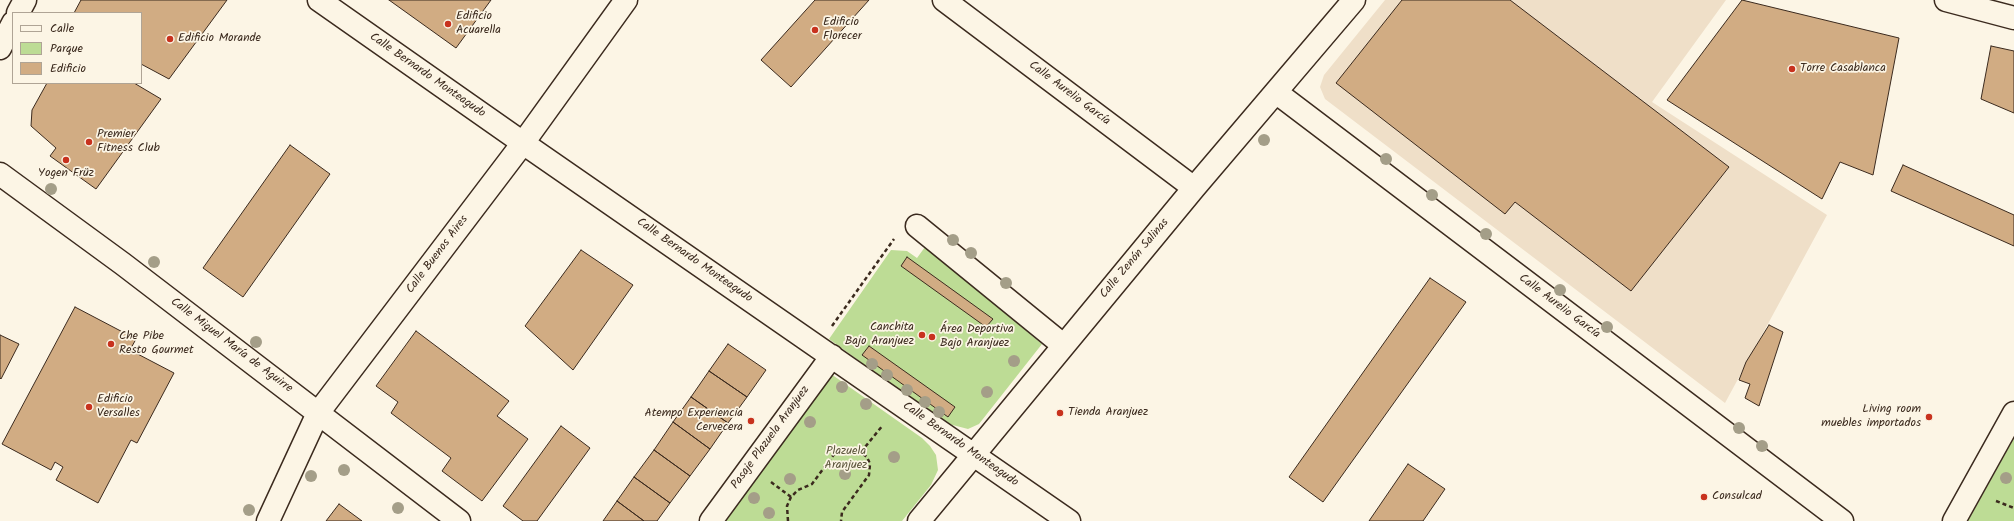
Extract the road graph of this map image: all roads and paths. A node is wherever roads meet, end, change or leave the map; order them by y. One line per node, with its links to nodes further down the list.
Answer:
1 (25, 0): 7 (street)
2 (319, 0): 12 (street, Calle Bernardo Monteagudo)
3 (626, 0): 12 (street, Calle Buenos Aires)
4 (944, 0): 14 (street, Calle Aurelio García)
5 (1354, 0): 11 (street, Calle Zenón Salinas)
6 (1946, 0): 8 (street)
7 (19, 12)
8 (2014, 18)
9 (12, 25): 10 (street)
10 (0, 48)
11 (1277, 92): 14 (street, Calle Zenón Salinas); 34 (street, Calle Aurelio García)
12 (523, 143): 17 (street, Calle Bernardo Monteagudo); 18 (street, Calle Buenos Aires)
13 (0, 174): 18 (street, Calle Miguel María de Aguirre)
14 (1194, 188): 16 (street, Calle Zenón Salinas)
15 (917, 226): 16 (street); 17 (path)
16 (1063, 345): 22 (street, Calle Zenón Salinas)
17 (824, 351): 22 (street, Calle Bernardo Monteagudo); 29 (street, Pasaje Plazuela Aranjuez)
18 (318, 413): 27 (street, Calle Buenos Aires); 28 (street, Calle Miguel María de Aguirre)
19 (2014, 413): 35 (street)
20 (884, 423): 21 (path)
21 (861, 452): 24 (path); 31 (path)
22 (973, 454): 32 (street, Calle Zenón Salinas); 33 (street, Calle Bernardo Monteagudo)
23 (767, 480): 24 (path)
24 (791, 497): 30 (path)
25 (1992, 500): 26 (path)
26 (2014, 508)
27 (268, 521)
28 (459, 521)
29 (711, 521)
30 (788, 521)
31 (841, 521)
32 (919, 521)
33 (1069, 521)
34 (1842, 521)
35 (1954, 521)

